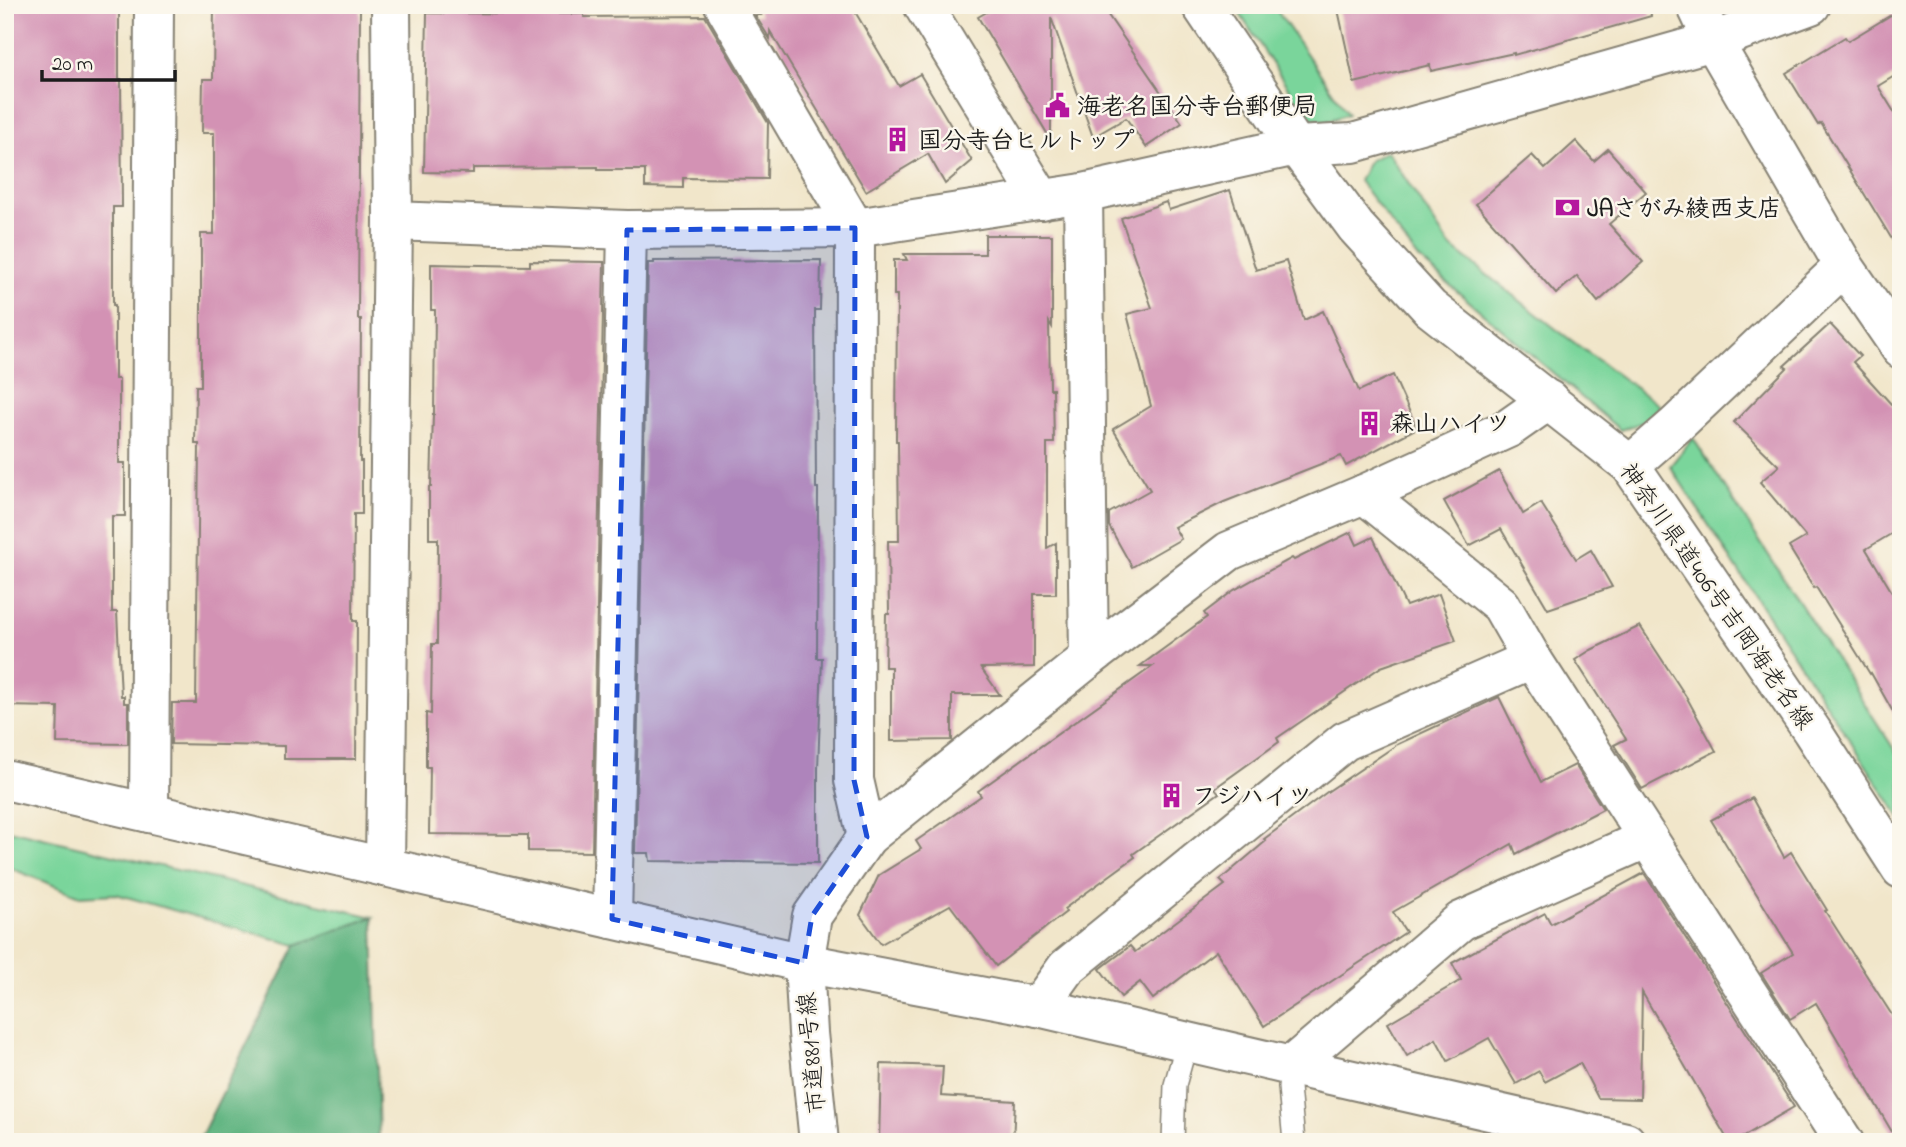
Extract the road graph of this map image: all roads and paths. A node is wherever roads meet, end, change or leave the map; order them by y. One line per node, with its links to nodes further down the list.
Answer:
1 (154, 5): 23 (street)
2 (391, 5): 12 (street)
3 (724, 5): 13 (street)
4 (922, 5): 11 (street)
5 (1201, 5): 9 (street, 神奈川県道406号吉岡海老名線)
6 (1696, 5): 8 (street)
7 (1811, 5): 8 (street)
8 (1713, 41): 9 (street); 15 (street)
9 (1296, 146): 10 (street); 17 (street, 神奈川県道406号吉岡海老名線)
10 (1083, 193): 11 (street); 20 (street)
11 (1042, 200): 13 (street)
12 (393, 220): 14 (street); 26 (street)
13 (855, 228): 14 (street); 24 (street)
14 (627, 230): 28 (street)
15 (1844, 266): 16 (street); 18 (street)
16 (1901, 349)
17 (1549, 400): 18 (street, 神奈川県道406号吉岡海老名線); 19 (street, 市道881号線)
18 (1630, 465): 27 (street, 神奈川県道406号吉岡海老名線)
19 (1364, 495): 20 (street, 市道881号線); 21 (street)
20 (1089, 658): 24 (street, 市道881号線)
21 (1532, 659): 25 (street); 30 (street)
22 (5, 780): 23 (street)
23 (149, 813): 26 (street)
24 (867, 837): 29 (street, 市道881号線)
25 (1648, 838): 32 (street); 37 (street)
26 (385, 867): 28 (street)
27 (1901, 869)
28 (612, 919): 29 (street)
29 (804, 963): 30 (street); 33 (street, 市道881号線)
30 (1038, 1007): 31 (street)
31 (1187, 1042): 32 (street); 34 (lane)
32 (1292, 1066): 35 (lane); 36 (street)
33 (818, 1142)
34 (1172, 1142)
35 (1294, 1142)
36 (1626, 1142)
37 (1844, 1142)

